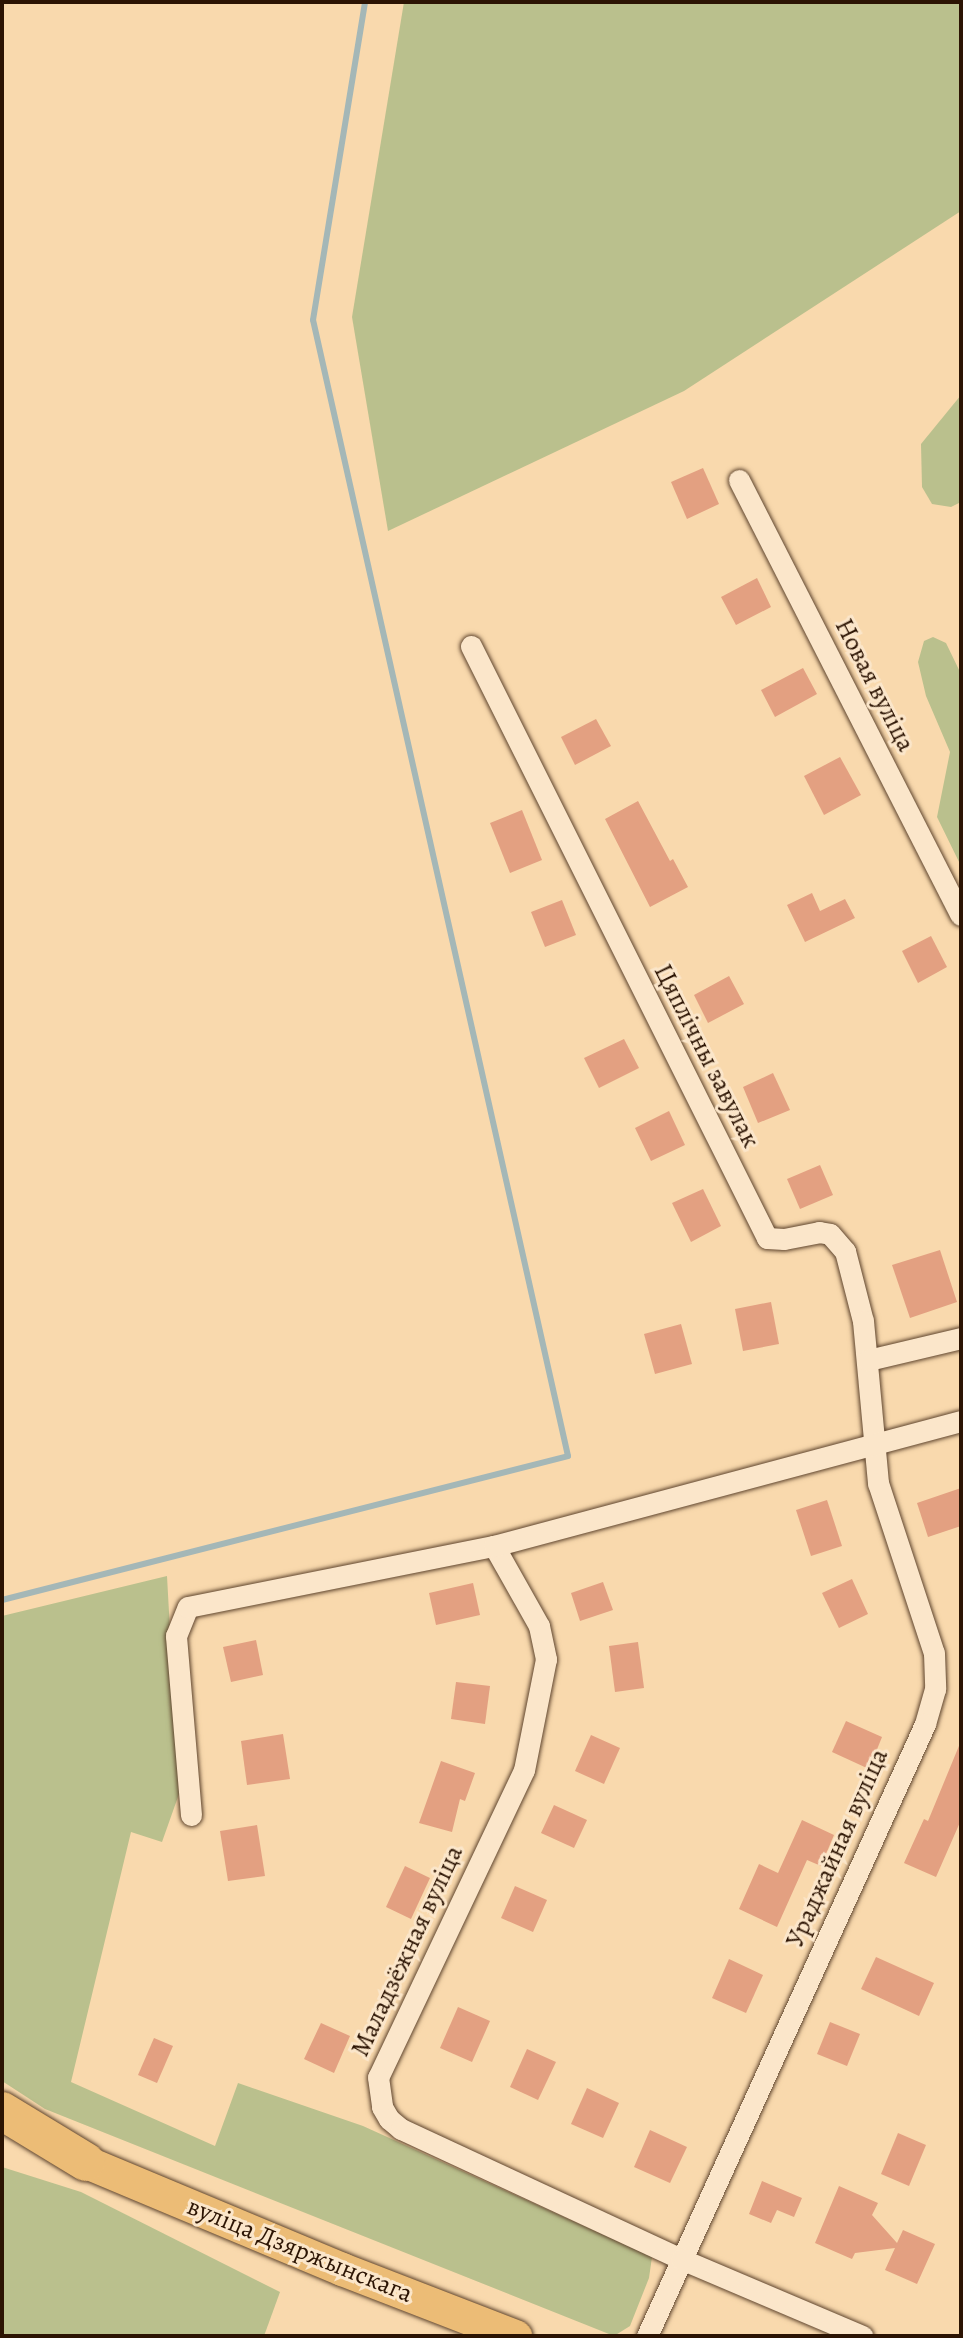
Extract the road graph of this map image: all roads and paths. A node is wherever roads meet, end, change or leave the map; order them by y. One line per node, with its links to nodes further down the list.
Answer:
1 (739, 480): 3 (street, Новая вуліца)
2 (471, 646): 5 (street, Цяплічны завулак)
3 (961, 915)
4 (961, 1338): 5 (street)
5 (868, 1360): 7 (street, Цяплічны завулак)
6 (961, 1421): 7 (street)
7 (874, 1444): 8 (street); 14 (street, Ураджайная вуліца)
8 (494, 1546): 9 (street); 14 (street, Маладзёжная вуліца)
9 (191, 1815)
10 (2, 2111): 13 (highway)
11 (2, 2127): 13 (highway)
12 (2, 2142): 13 (highway)
13 (86, 2162): 15 (main road, вуліца Дзяржынскага)
14 (681, 2259): 16 (street, Ураджайная вуліца); 17 (street, Маладзёжная вуліца)
15 (515, 2336)
16 (647, 2336)
17 (862, 2336)

